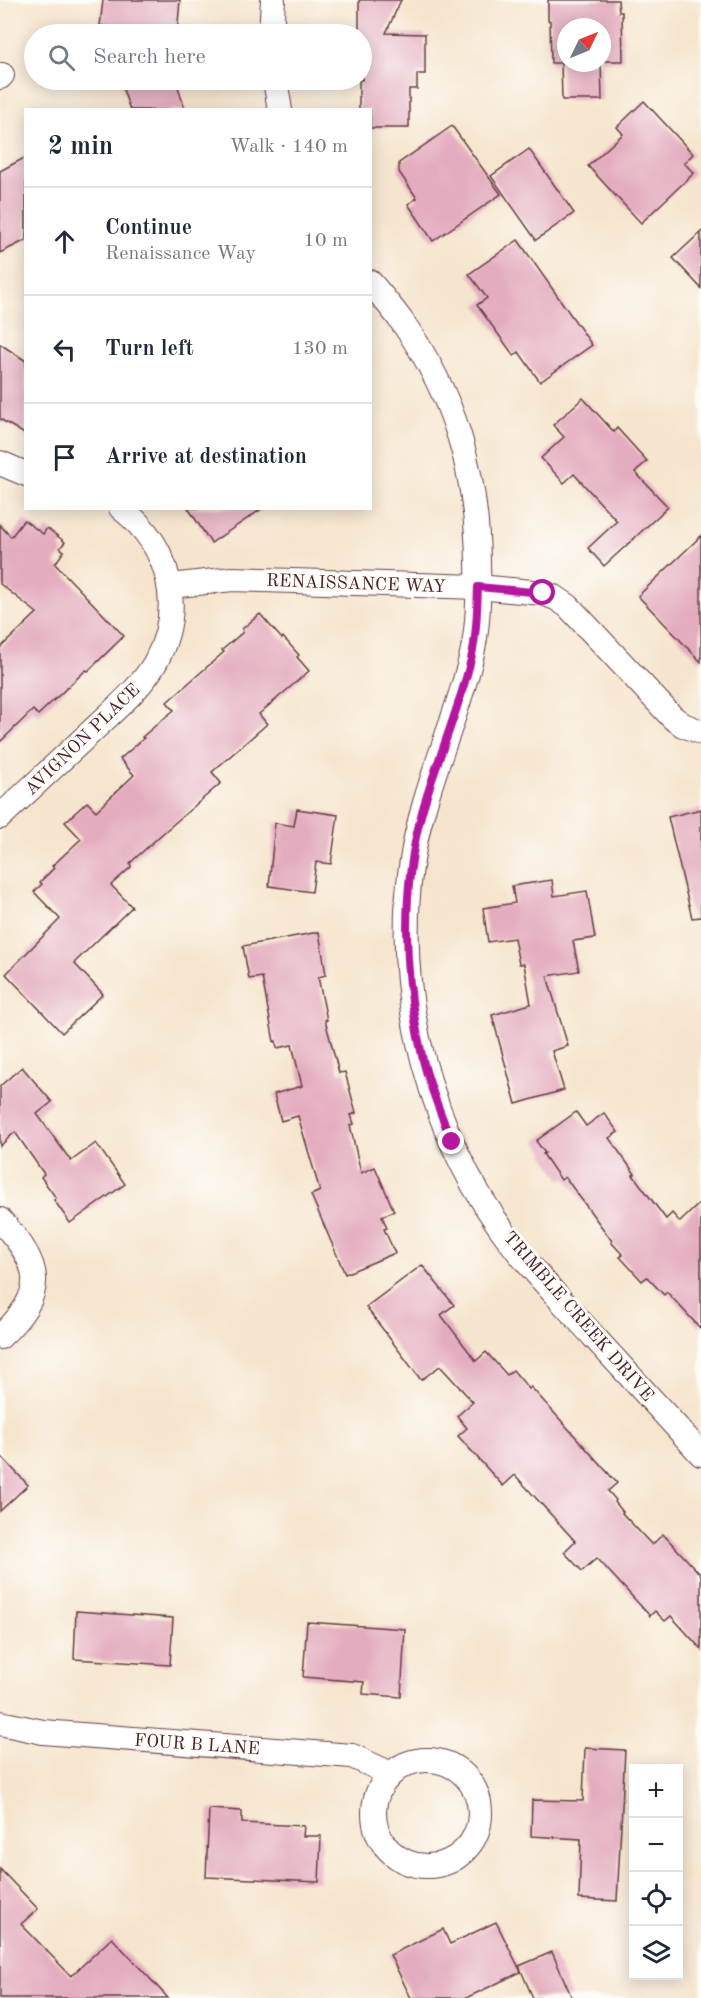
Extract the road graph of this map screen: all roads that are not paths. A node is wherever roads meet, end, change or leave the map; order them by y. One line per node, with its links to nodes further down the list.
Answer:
1 (273, 0): 2 (street)
2 (272, 24)
3 (277, 90): 4 (street)
4 (280, 108)
5 (372, 284): 10 (street, TRIMBLE CREEK DRIVE)
6 (0, 463): 7 (street)
7 (24, 473)
8 (124, 510): 9 (street)
9 (171, 586): 10 (street, RENAISSANCE WAY); 12 (street, AVIGNON PLACE)
10 (478, 587): 11 (street, RENAISSANCE WAY); 15 (street, TRIMBLE CREEK DRIVE)
11 (701, 732)
12 (0, 817)
13 (0, 1220): 14 (street)
14 (0, 1337)
15 (701, 1454)
16 (0, 1723): 17 (street, FOUR B LANE)
17 (391, 1774): 17 (street)

